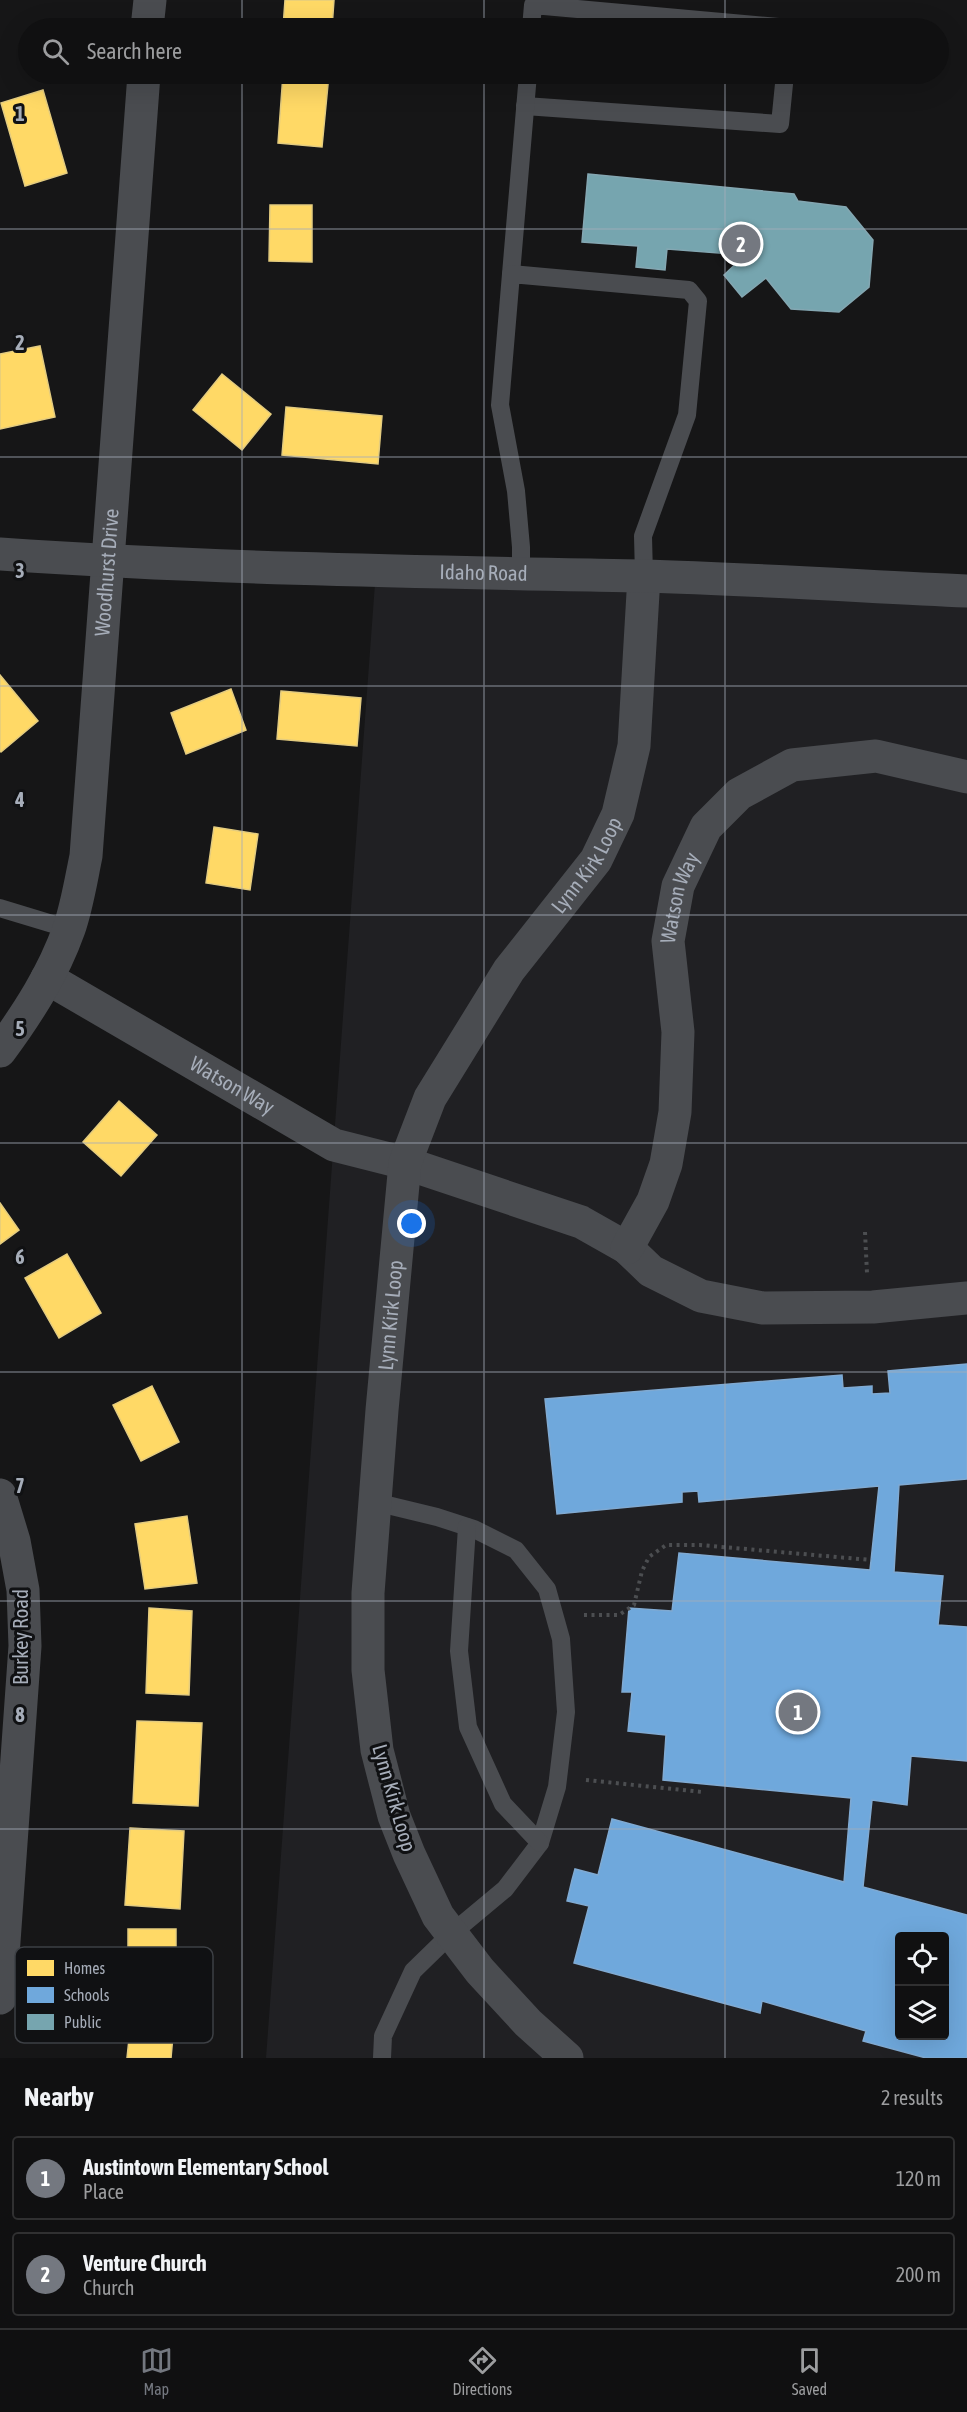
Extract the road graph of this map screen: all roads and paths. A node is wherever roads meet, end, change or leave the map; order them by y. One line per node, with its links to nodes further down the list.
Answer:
1 (150, 0): 2 (street)
2 (148, 18)
3 (532, 18): 4 (lane)
4 (678, 18)
5 (143, 84): 11 (street, Woodhurst Drive)
6 (527, 84): 8 (lane)
7 (784, 84): 8 (lane)
8 (525, 106): 9 (lane)
9 (511, 274): 12 (lane); 13 (lane)
10 (0, 554): 11 (street, Idaho Road)
11 (109, 562): 12 (street, Idaho Road); 17 (street, Woodhurst Drive)
12 (521, 575): 13 (street, Idaho Road)
13 (644, 576): 14 (street, Idaho Road); 20 (street, Lynn Kirk Loop)
14 (967, 591)
15 (967, 777): 22 (street, Watson Way)
16 (0, 908): 17 (lane)
17 (69, 929): 18 (street, Woodhurst Drive)
18 (47, 978): 19 (street, Woodhurst Drive); 20 (street, Watson Way)
19 (0, 1051)
20 (405, 1163): 22 (street, Watson Way); 26 (street, Lynn Kirk Loop)
21 (865, 1232): 23 (path)
22 (627, 1248): 24 (street, Watson Way)
23 (867, 1276)
24 (967, 1298)
25 (0, 1495): 34 (street, Burkey Road)
26 (375, 1502): 27 (lane); 33 (street, Lynn Kirk Loop)
27 (467, 1527): 32 (lane); 32 (lane)
28 (871, 1560): 29 (path)
29 (584, 1615)
30 (586, 1780): 31 (path)
31 (702, 1792)
32 (540, 1843): 33 (lane)
33 (451, 1934): 35 (lane); 36 (street, Lynn Kirk Loop)
34 (0, 1998)
35 (382, 2058)
36 (567, 2058)

